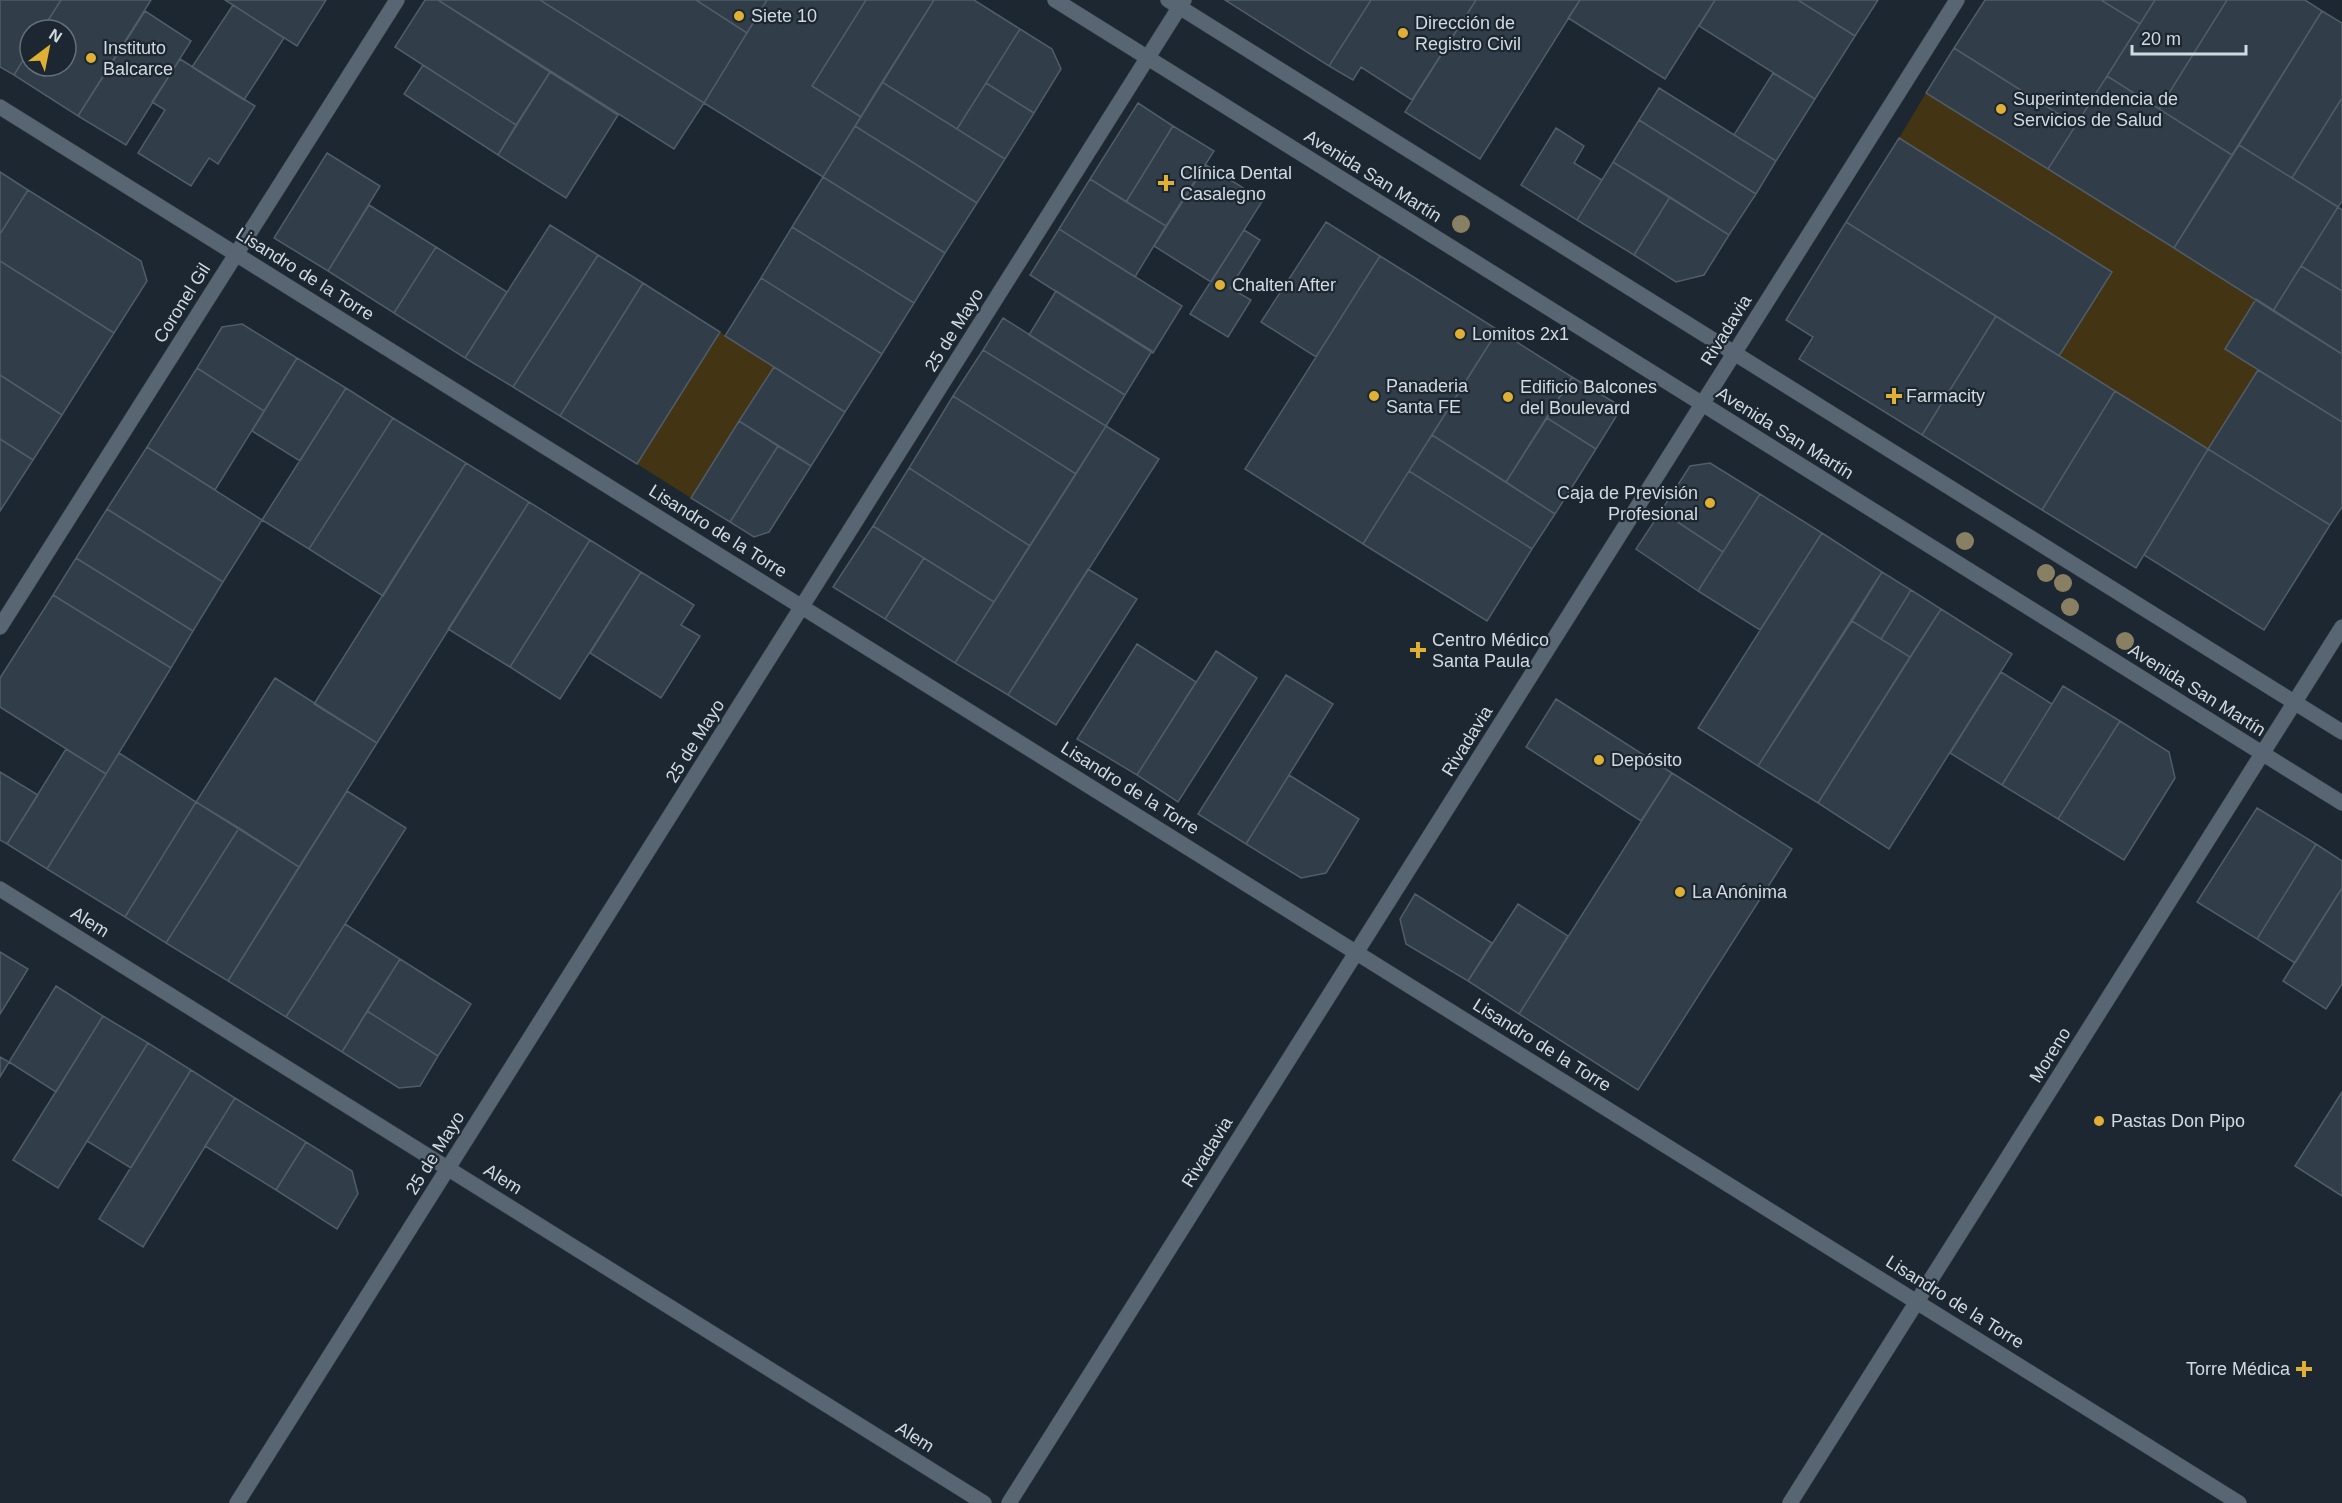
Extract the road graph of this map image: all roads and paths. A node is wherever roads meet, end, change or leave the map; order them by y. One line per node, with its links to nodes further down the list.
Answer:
1 (397, 0): 7 (street, Coronel Gil)
2 (1055, 0): 5 (street, Avenida San Martín)
3 (1957, 0): 8 (street, Rivadavia)
4 (1177, 2): 5 (street, 25 de Mayo); 8 (street)
5 (1148, 58): 9 (street, Avenida San Martín); 10 (street, 25 de Mayo)
6 (0, 107): 7 (street, Lisandro de la Torre)
7 (236, 254): 10 (street, Lisandro de la Torre); 11 (street, Coronel Gil)
8 (1735, 353): 9 (street, Rivadavia); 13 (street)
9 (1702, 405): 15 (street, Avenida San Martín); 18 (street, Rivadavia)
10 (802, 607): 18 (street, Lisandro de la Torre); 19 (street, 25 de Mayo)
11 (0, 627)
12 (2342, 627): 13 (street, Moreno)
13 (2295, 702): 14 (street); 15 (street, Moreno)
14 (2342, 732)
15 (2262, 754): 16 (street, Avenida San Martín); 20 (street, Moreno)
16 (2342, 803)
17 (0, 889): 19 (street, Alem)
18 (1357, 952): 20 (street, Lisandro de la Torre); 23 (street, Rivadavia)
19 (448, 1168): 21 (street, 25 de Mayo); 22 (street, Alem)
20 (1917, 1302): 24 (street, Moreno); 25 (street, Lisandro de la Torre)
21 (237, 1503)
22 (984, 1503)
23 (1009, 1503)
24 (1790, 1503)
25 (2239, 1503)

